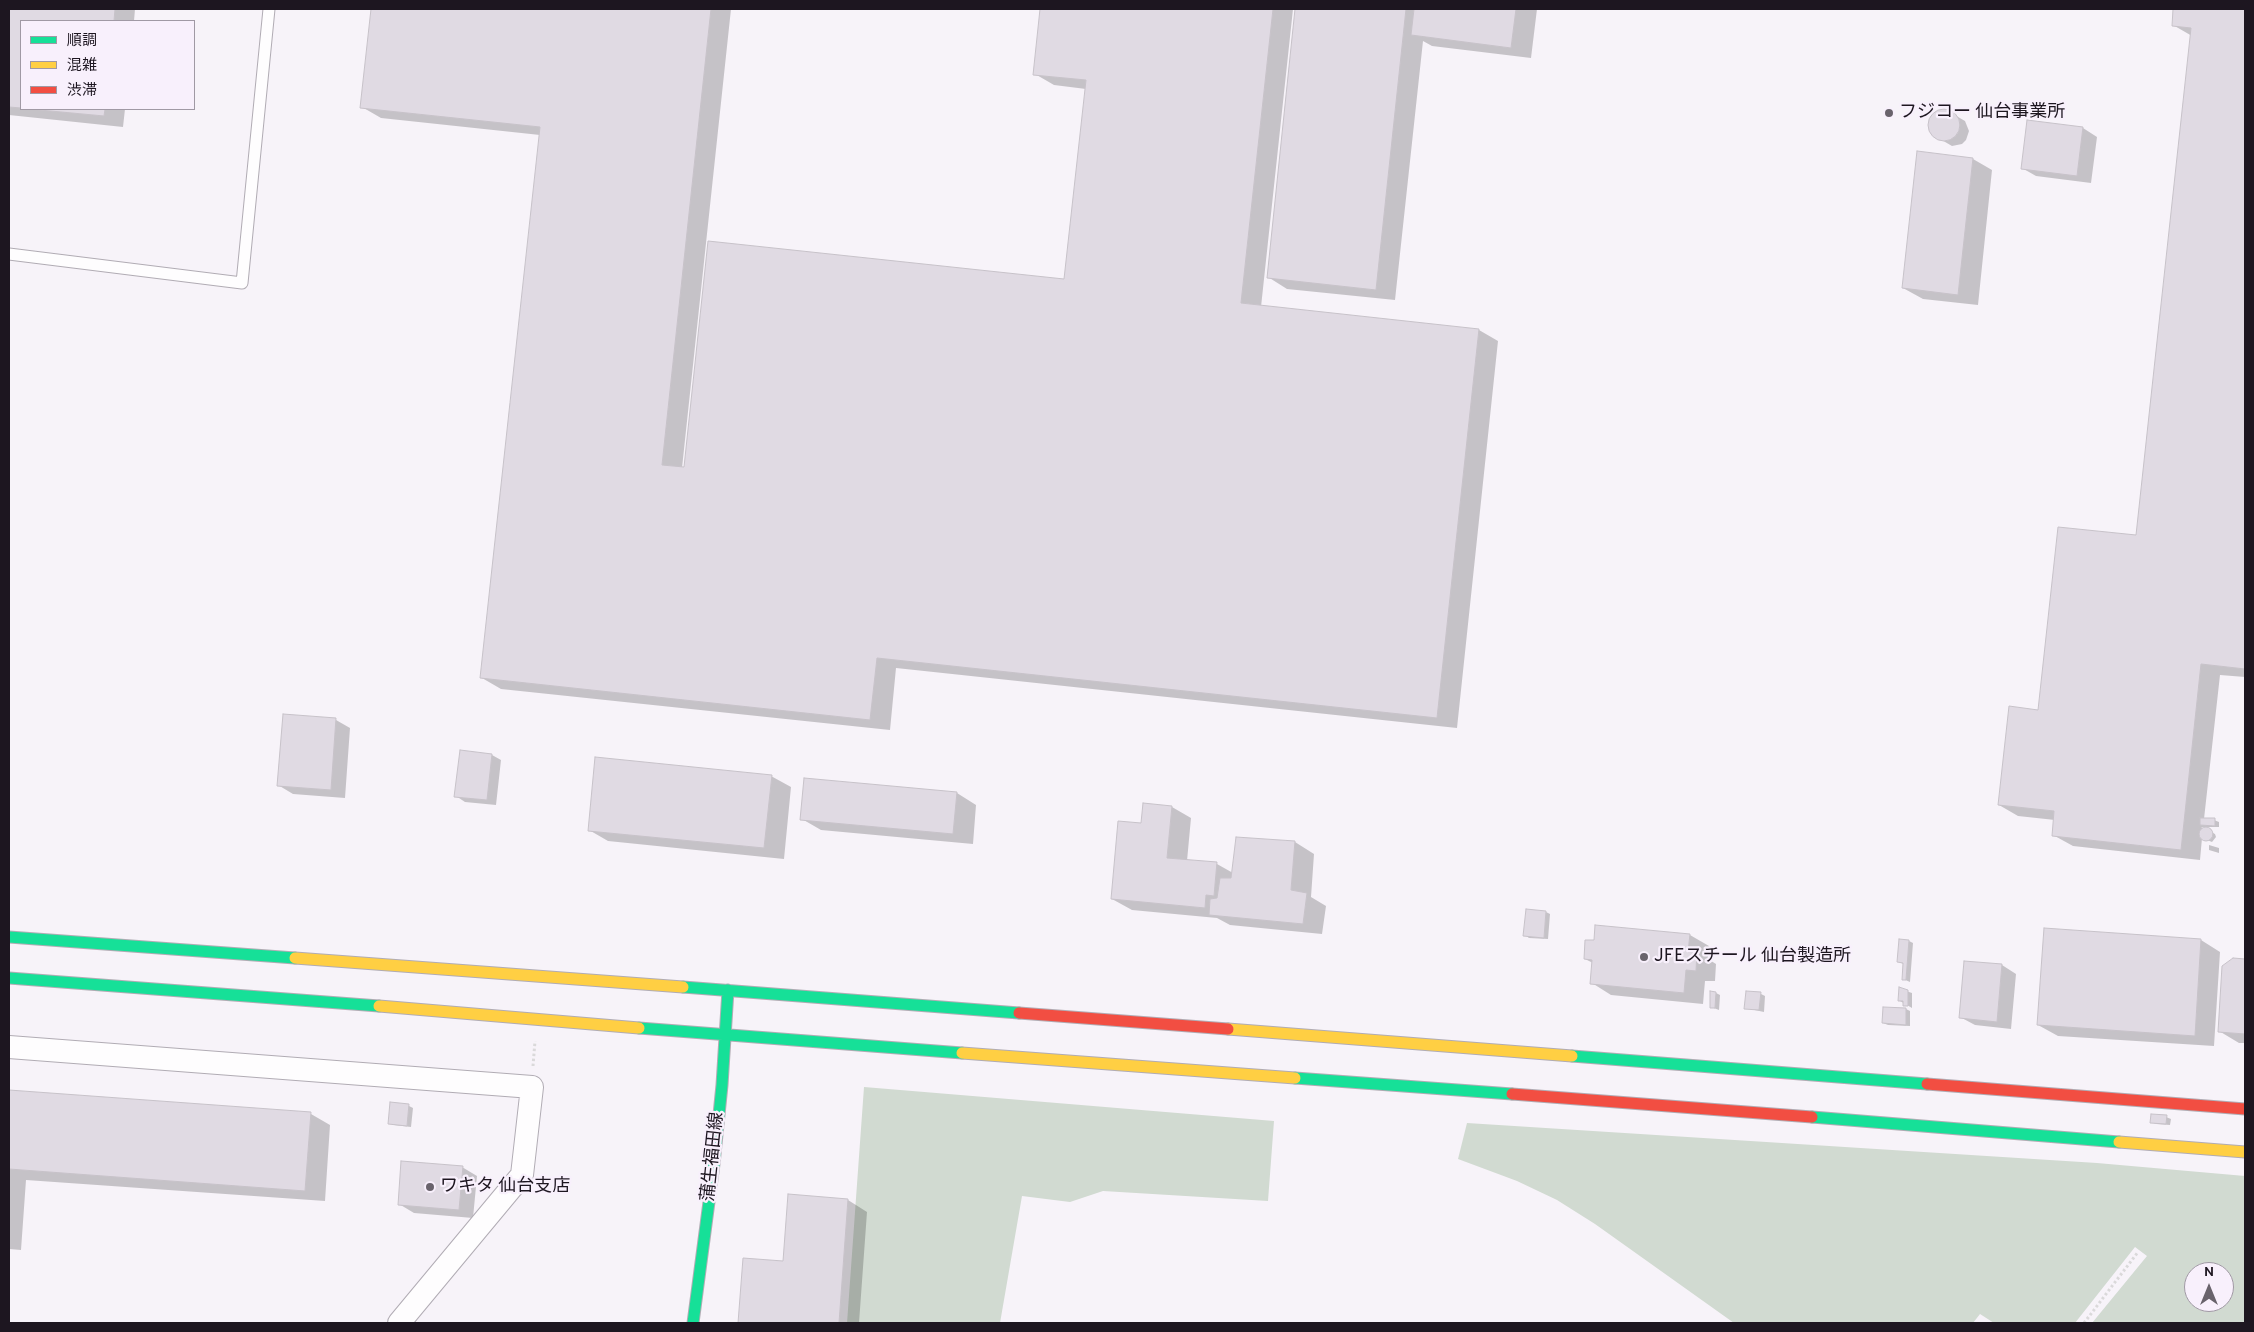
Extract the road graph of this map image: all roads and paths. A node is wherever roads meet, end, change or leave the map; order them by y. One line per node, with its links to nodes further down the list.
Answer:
1 (268, 9): 2 (lane)
2 (9, 254)
3 (9, 937): 5 (street)
4 (9, 978): 6 (street)
5 (728, 990): 6 (street, 蒲生福田線); 10 (street)
6 (724, 1036): 11 (street); 14 (street, 蒲生福田線)
7 (536, 1041): 9 (path)
8 (9, 1047): 9 (street)
9 (532, 1087): 13 (street)
10 (2245, 1108)
11 (2245, 1152)
12 (2138, 1252): 15 (path)
13 (399, 1323)
14 (693, 1323)
15 (2084, 1323)

